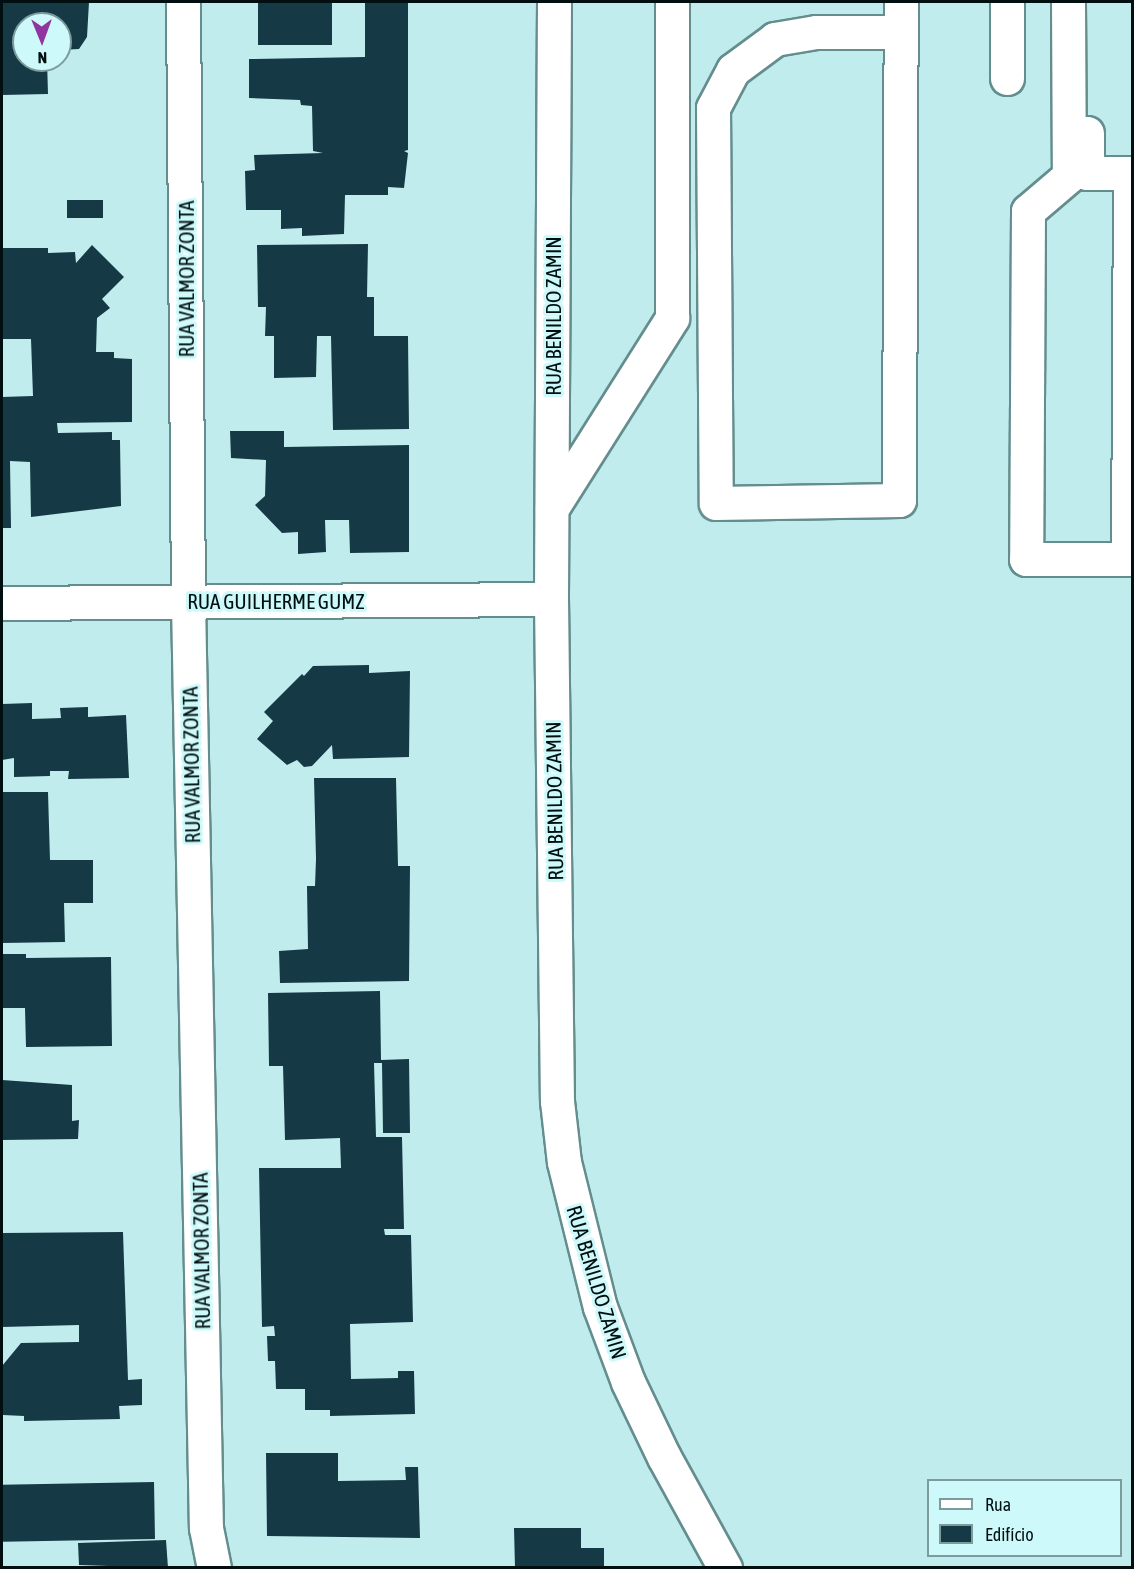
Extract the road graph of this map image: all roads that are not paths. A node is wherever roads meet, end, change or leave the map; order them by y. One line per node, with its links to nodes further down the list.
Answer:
1 (183, 2): 13 (street, RUA VALMOR ZONTA)
2 (554, 2): 10 (street, RUA BENILDO ZAMIN)
3 (672, 2): 10 (street)
4 (1007, 2): 8 (street)
5 (1068, 2): 11 (street)
6 (1087, 2): 9 (street)
7 (901, 17): 7 (street)
8 (1007, 78)
9 (1131, 173): 11 (street)
10 (552, 508): 12 (street, RUA BENILDO ZAMIN)
11 (1130, 559)
12 (551, 599): 13 (street, RUA GUILHERME GUMZ); 16 (street, RUA BENILDO ZAMIN)
13 (188, 602): 14 (street, RUA GUILHERME GUMZ); 15 (street, RUA VALMOR ZONTA)
14 (2, 603)
15 (214, 1568)
16 (725, 1568)

